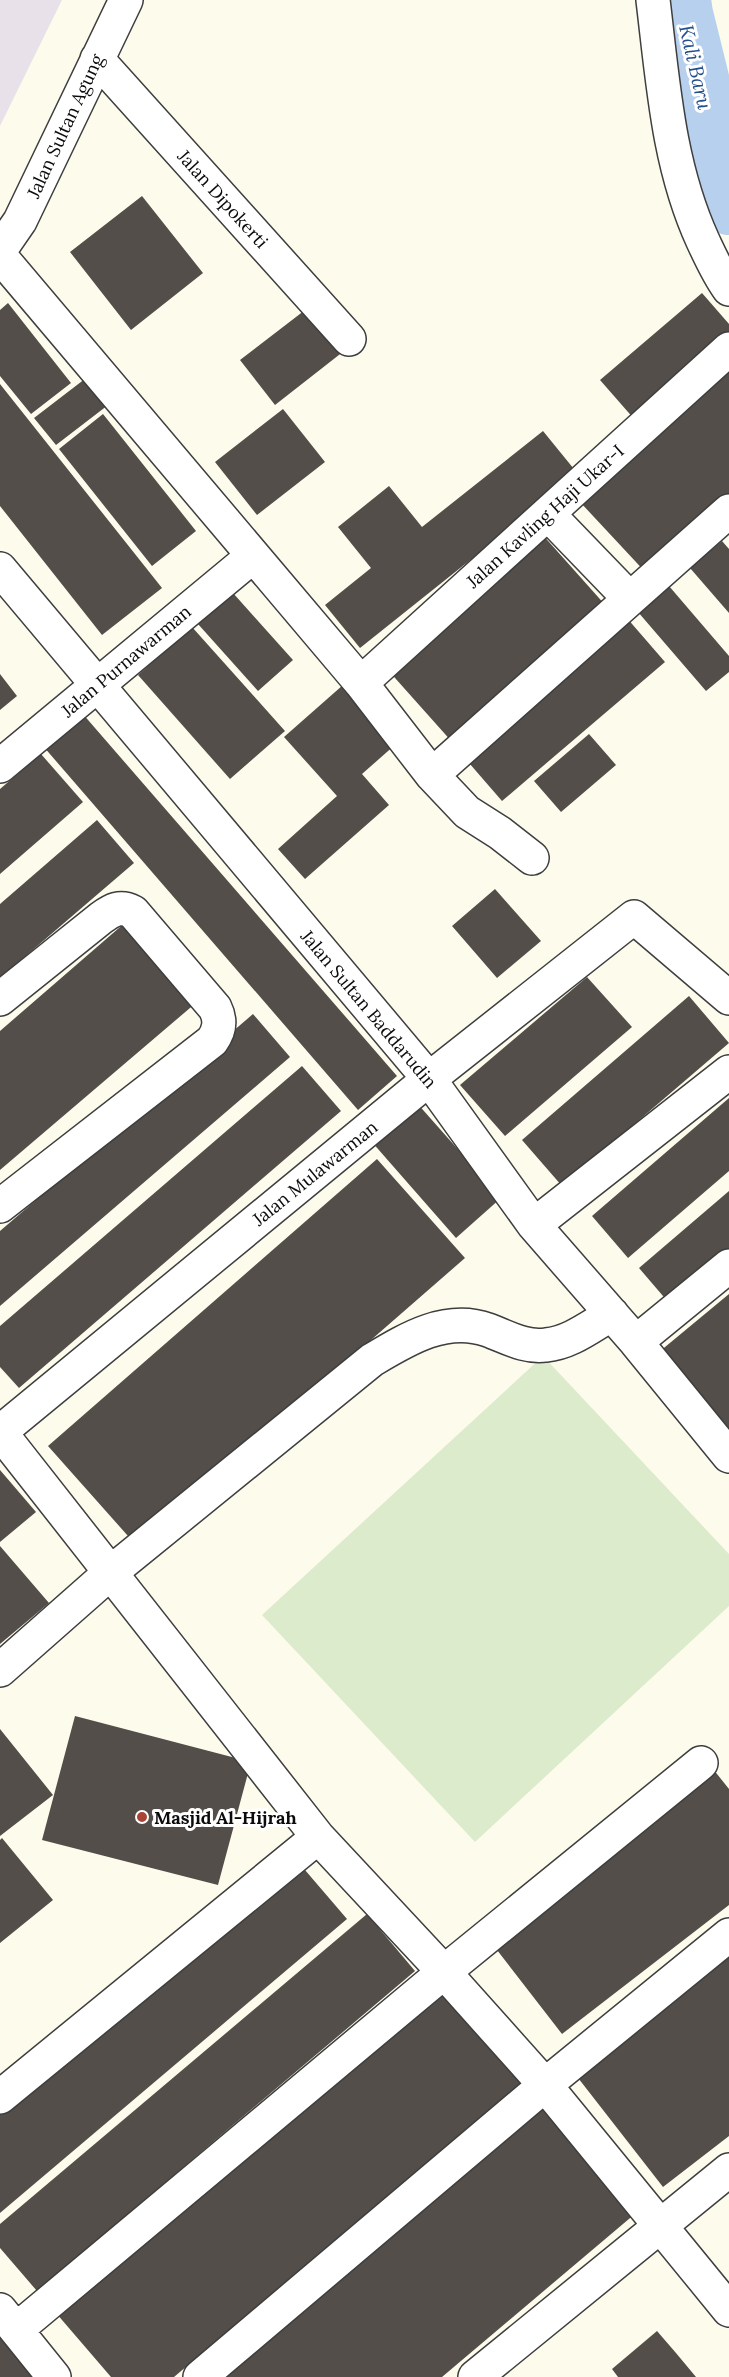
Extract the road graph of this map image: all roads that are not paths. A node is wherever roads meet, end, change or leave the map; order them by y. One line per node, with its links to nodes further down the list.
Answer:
1 (126, 0): 3 (street, Jalan Sultan Agung)
2 (653, 0): 6 (street)
3 (97, 59): 4 (street, Jalan Sultan Agung); 7 (street, Jalan Dipokerti)
4 (0, 250)
5 (0, 256): 11 (street)
6 (729, 289)
7 (349, 339)
8 (729, 349): 10 (street, Jalan Kavling Haji Ukar-I)
9 (729, 511): 13 (street)
10 (548, 514): 13 (street); 14 (street, Jalan Kavling Haji Ukar-I)
11 (253, 556): 14 (street); 15 (street, Jalan Purnawarman)
12 (0, 569): 15 (street, Jalan Sultan Baddarudin)
13 (630, 599): 17 (street)
14 (361, 682): 17 (street)
15 (97, 685): 16 (street, Jalan Purnawarman); 22 (street, Jalan Sultan Baddarudin)
16 (0, 766)
17 (432, 775): 18 (street)
18 (532, 858)
19 (729, 998): 22 (street, Jalan Mulawarman)
20 (0, 999): 23 (street)
21 (729, 1072): 24 (street)
22 (429, 1079): 24 (street, Jalan Sultan Baddarudin); 28 (street, Jalan Mulawarman)
23 (0, 1206)
24 (534, 1225): 26 (street, Jalan Sultan Baddarudin)
25 (729, 1266): 27 (street)
26 (612, 1314): 27 (street, Jalan Sultan Baddarudin); 30 (street)
27 (636, 1342): 29 (street, Jalan Sultan Baddarudin)
28 (0, 1432): 30 (street)
29 (729, 1456)
30 (110, 1573): 31 (street); 33 (street)
31 (0, 1670)
32 (701, 1763): 35 (street)
33 (318, 1837): 35 (street); 37 (street)
34 (729, 1935): 36 (street)
35 (444, 1972): 36 (street); 41 (street)
36 (545, 2085): 39 (street); 43 (street)
37 (0, 2097)
38 (729, 2170): 39 (street)
39 (660, 2225): 40 (street); 44 (street)
40 (729, 2310)
41 (8, 2320): 42 (street)
42 (54, 2377)
43 (200, 2377)
44 (475, 2377)

